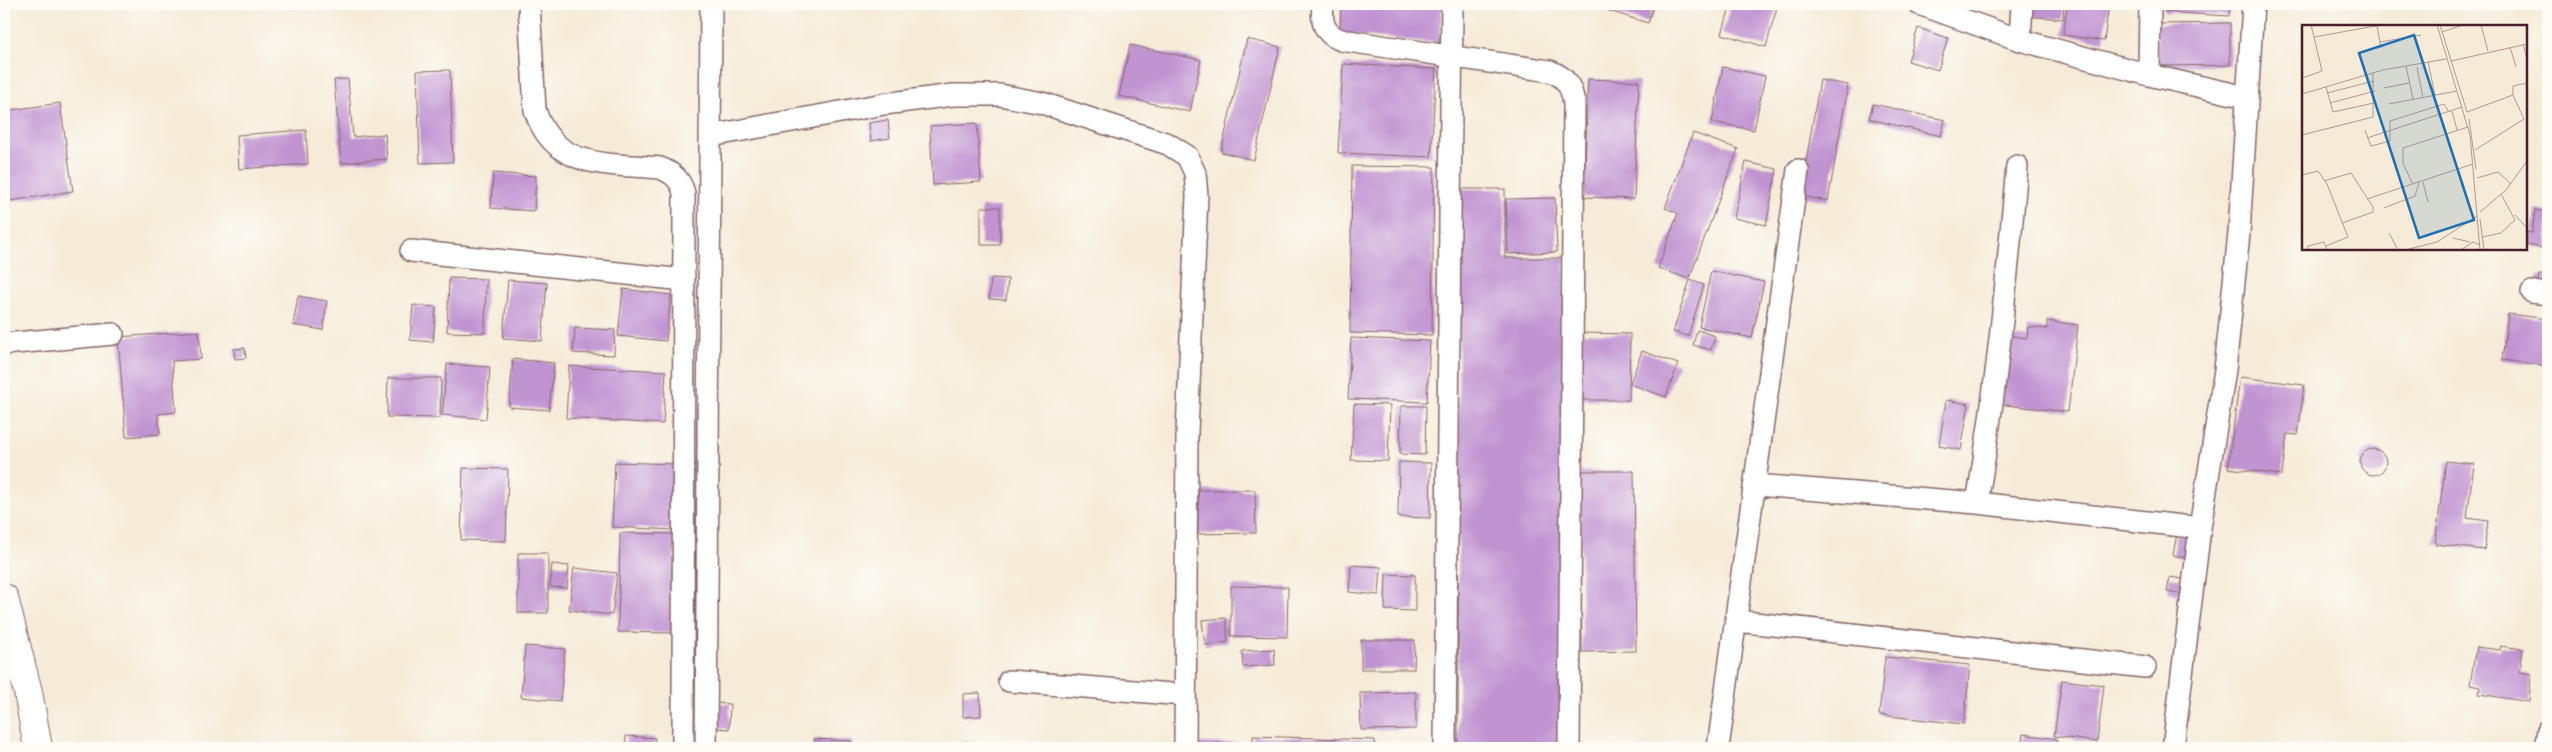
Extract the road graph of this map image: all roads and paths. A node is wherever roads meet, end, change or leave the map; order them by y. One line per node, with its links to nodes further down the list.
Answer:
1 (529, 4): 17 (street)
2 (711, 4): 13 (street)
3 (1323, 4): 10 (street)
4 (1452, 4): 10 (street)
5 (1919, 4): 9 (street)
6 (2022, 4): 9 (street)
7 (2150, 4): 11 (street)
8 (2253, 4): 12 (street)
9 (2020, 40): 11 (street)
10 (1450, 58): 33 (street); 34 (street)
11 (2149, 75): 12 (street)
12 (2246, 97): 22 (street)
13 (710, 136): 27 (street); 31 (street)
14 (2017, 166): 21 (street)
15 (1798, 170): 20 (street)
16 (411, 251): 17 (street)
17 (684, 280): 30 (street)
18 (113, 334): 19 (street)
19 (4, 344)
20 (1756, 485): 21 (street); 24 (street)
21 (1976, 503): 22 (street)
22 (2200, 528): 36 (street)
23 (4, 598): 29 (main road)
24 (1737, 620): 25 (street); 35 (street)
25 (2145, 667)
26 (1008, 681): 27 (street)
27 (1184, 695): 32 (street)
28 (2548, 730): 37 (street)
29 (38, 748)
30 (683, 748)
31 (706, 748)
32 (1185, 748)
33 (1445, 748)
34 (1569, 748)
35 (1718, 748)
36 (2173, 748)
37 (2545, 748)

